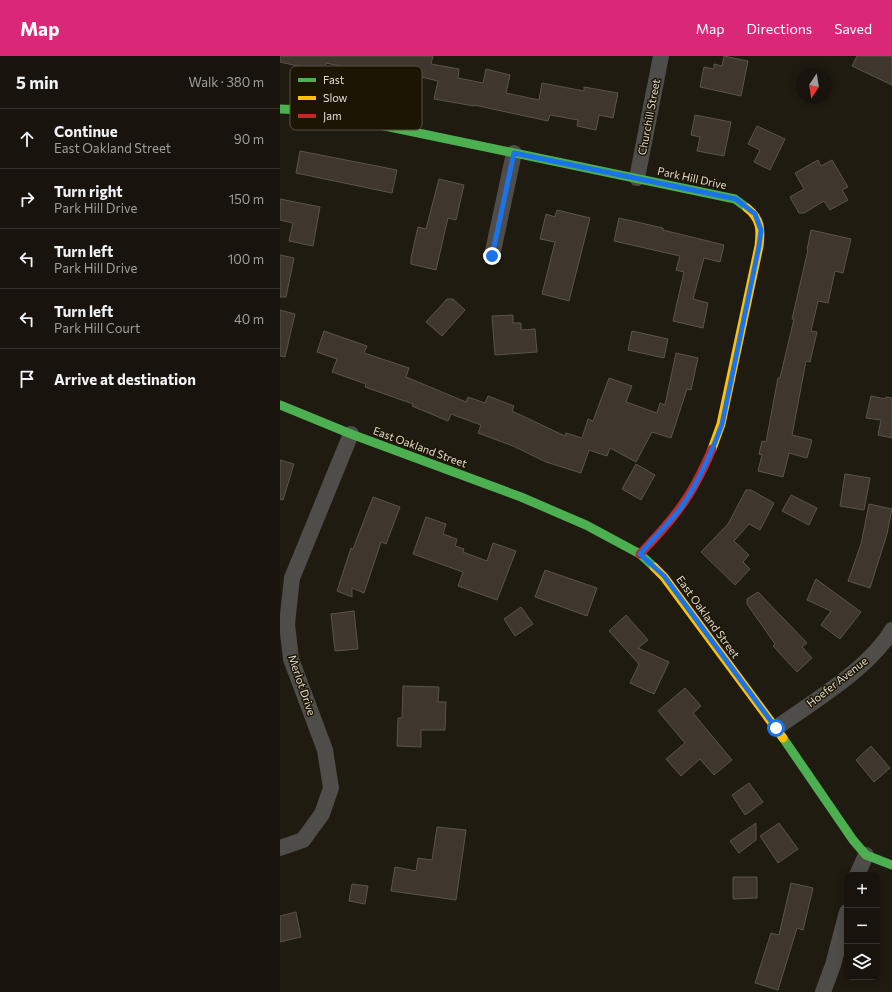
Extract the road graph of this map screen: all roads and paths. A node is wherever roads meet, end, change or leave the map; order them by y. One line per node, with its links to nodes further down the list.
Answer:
1 (661, 56): 6 (street, Churchill Street)
2 (280, 109): 3 (street, Park Hill Drive)
3 (290, 109)
4 (404, 130): 5 (street, Park Hill Drive)
5 (514, 153): 6 (street, Park Hill Drive); 7 (street)
6 (637, 178): 10 (street, Park Hill Drive)
7 (492, 256)
8 (280, 405): 9 (street, East Oakland Street)
9 (351, 434): 10 (street, East Oakland Street); 13 (street, Merlot Drive)
10 (640, 554): 12 (street, East Oakland Street)
11 (892, 630): 12 (street, Hoefer Avenue)
12 (776, 728): 14 (street, East Oakland Street)
13 (280, 848)
14 (866, 855): 15 (street, East Oakland Street); 16 (street)
15 (892, 865)
16 (858, 872)
17 (844, 923): 18 (street)
18 (823, 992)

